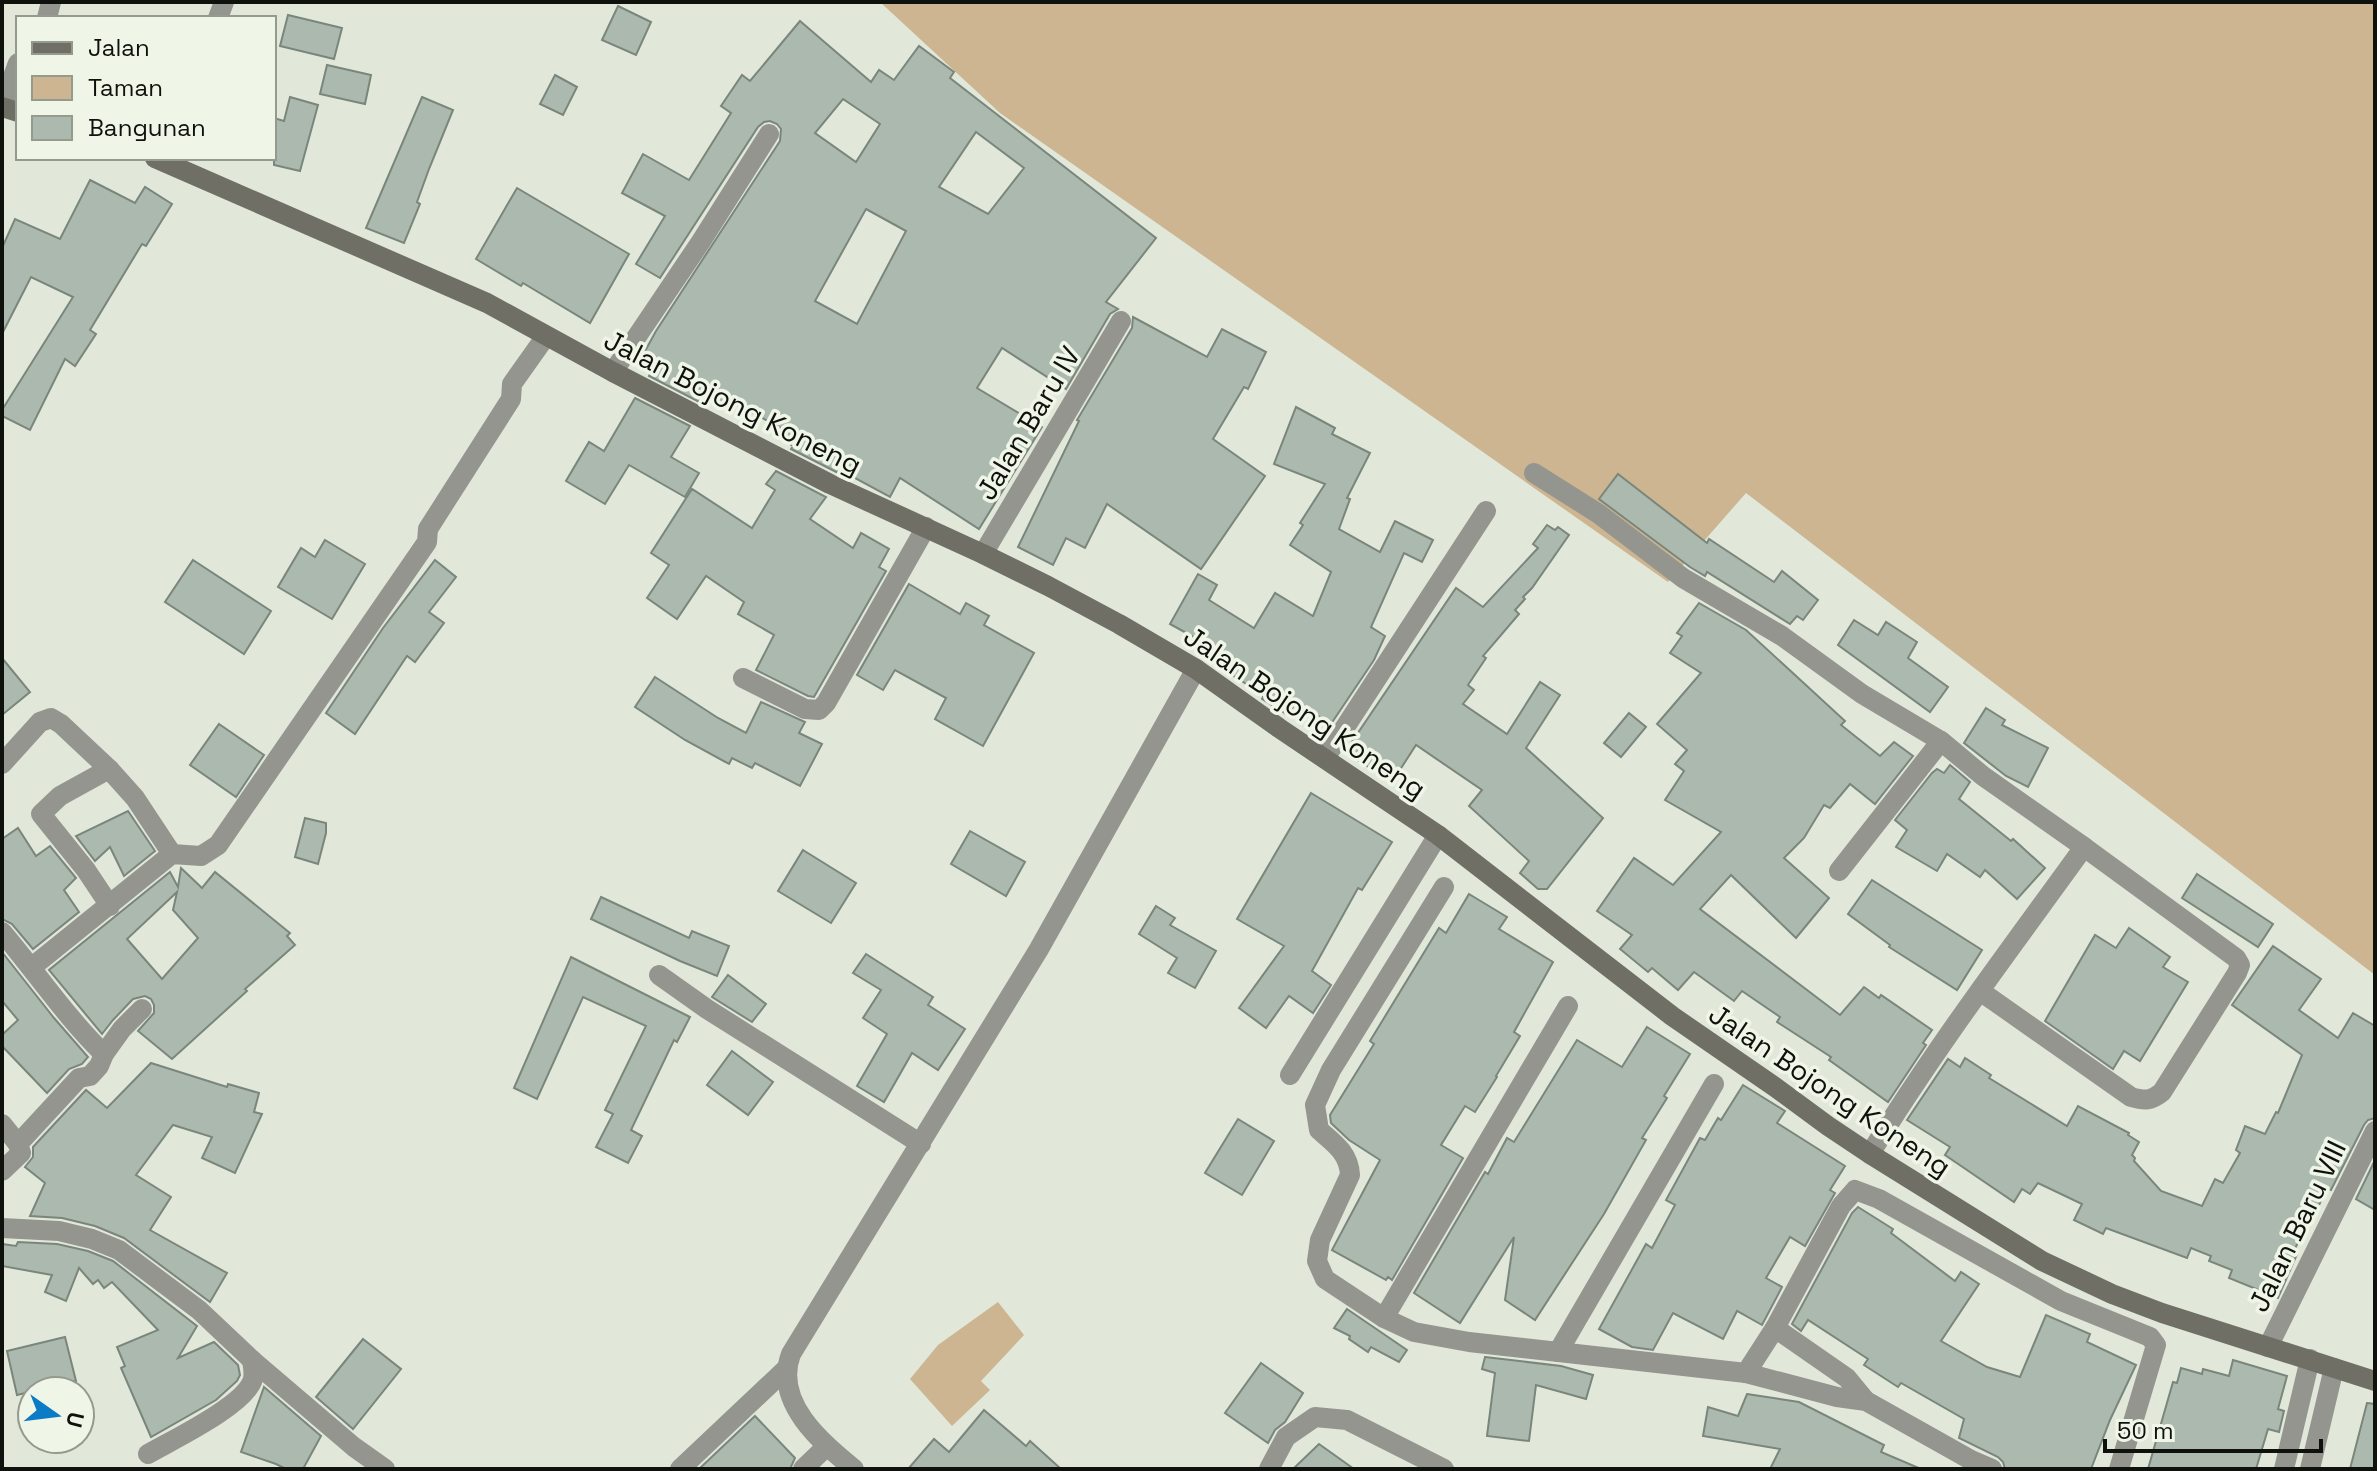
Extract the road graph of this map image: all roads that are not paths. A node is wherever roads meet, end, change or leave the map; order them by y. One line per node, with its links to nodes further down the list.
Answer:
1 (16, 68): 2 (street)
2 (2, 106)
3 (769, 134): 7 (street)
4 (163, 160): 6 (street, Jalan Bojong Koneng)
5 (1121, 321): 11 (street, Jalan Baru IV)
6 (546, 336): 7 (street, Jalan Bojong Koneng); 20 (street)
7 (613, 372): 10 (street, Jalan Bojong Koneng)
8 (1534, 473): 14 (street)
9 (1486, 511): 15 (street)
10 (926, 527): 11 (street, Jalan Bojong Koneng); 13 (street)
11 (983, 554): 12 (street, Jalan Bojong Koneng)
12 (1196, 669): 15 (street, Jalan Bojong Koneng); 36 (street)
13 (743, 678)
14 (1941, 741): 19 (street); 21 (street)
15 (1325, 758): 18 (street, Jalan Bojong Koneng)
16 (2, 764): 17 (street)
17 (109, 769): 20 (street); 23 (street)
18 (1438, 835): 31 (street); 37 (street, Jalan Bojong Koneng)
19 (2084, 847): 27 (street); 27 (street)
20 (172, 854): 23 (street)
21 (1839, 871)
22 (1444, 887): 40 (street)
23 (110, 906): 25 (street)
24 (2, 932): 25 (street)
25 (32, 967): 30 (street)
26 (659, 975): 36 (street)
27 (1980, 991): 37 (street)
28 (1568, 1006): 40 (street)
29 (142, 1009): 30 (street)
30 (104, 1054): 35 (street)
31 (1290, 1075)
32 (1714, 1084): 43 (street)
33 (2, 1124): 35 (street)
34 (2375, 1131): 42 (street, Jalan Baru VIII)
35 (18, 1144): 38 (street)
36 (921, 1144): 47 (street)
37 (1870, 1154): 42 (street, Jalan Bojong Koneng)
38 (2, 1171)
39 (2, 1228): 45 (street)
40 (1384, 1318): 43 (street)
41 (1775, 1328): 48 (street); 50 (street); 60 (street)
42 (2268, 1347): 44 (street, Jalan Bojong Koneng)
43 (1558, 1352): 48 (street)
44 (2310, 1359): 46 (street, Jalan Bojong Koneng); 61 (street)
45 (252, 1360): 52 (street); 53 (street)
46 (2334, 1368): 49 (street, Jalan Bojong Koneng); 62 (street)
47 (786, 1369): 51 (street); 54 (street)
48 (1746, 1373): 50 (street)
49 (2375, 1381)
50 (1866, 1401): 59 (street)
51 (827, 1446): 55 (street); 56 (street)
52 (148, 1454)
53 (385, 1469)
54 (680, 1469)
55 (803, 1469)
56 (854, 1469)
57 (1269, 1469): 58 (street)
58 (1444, 1469)
59 (1992, 1469)
60 (2119, 1469)
61 (2284, 1469)
62 (2310, 1469)

